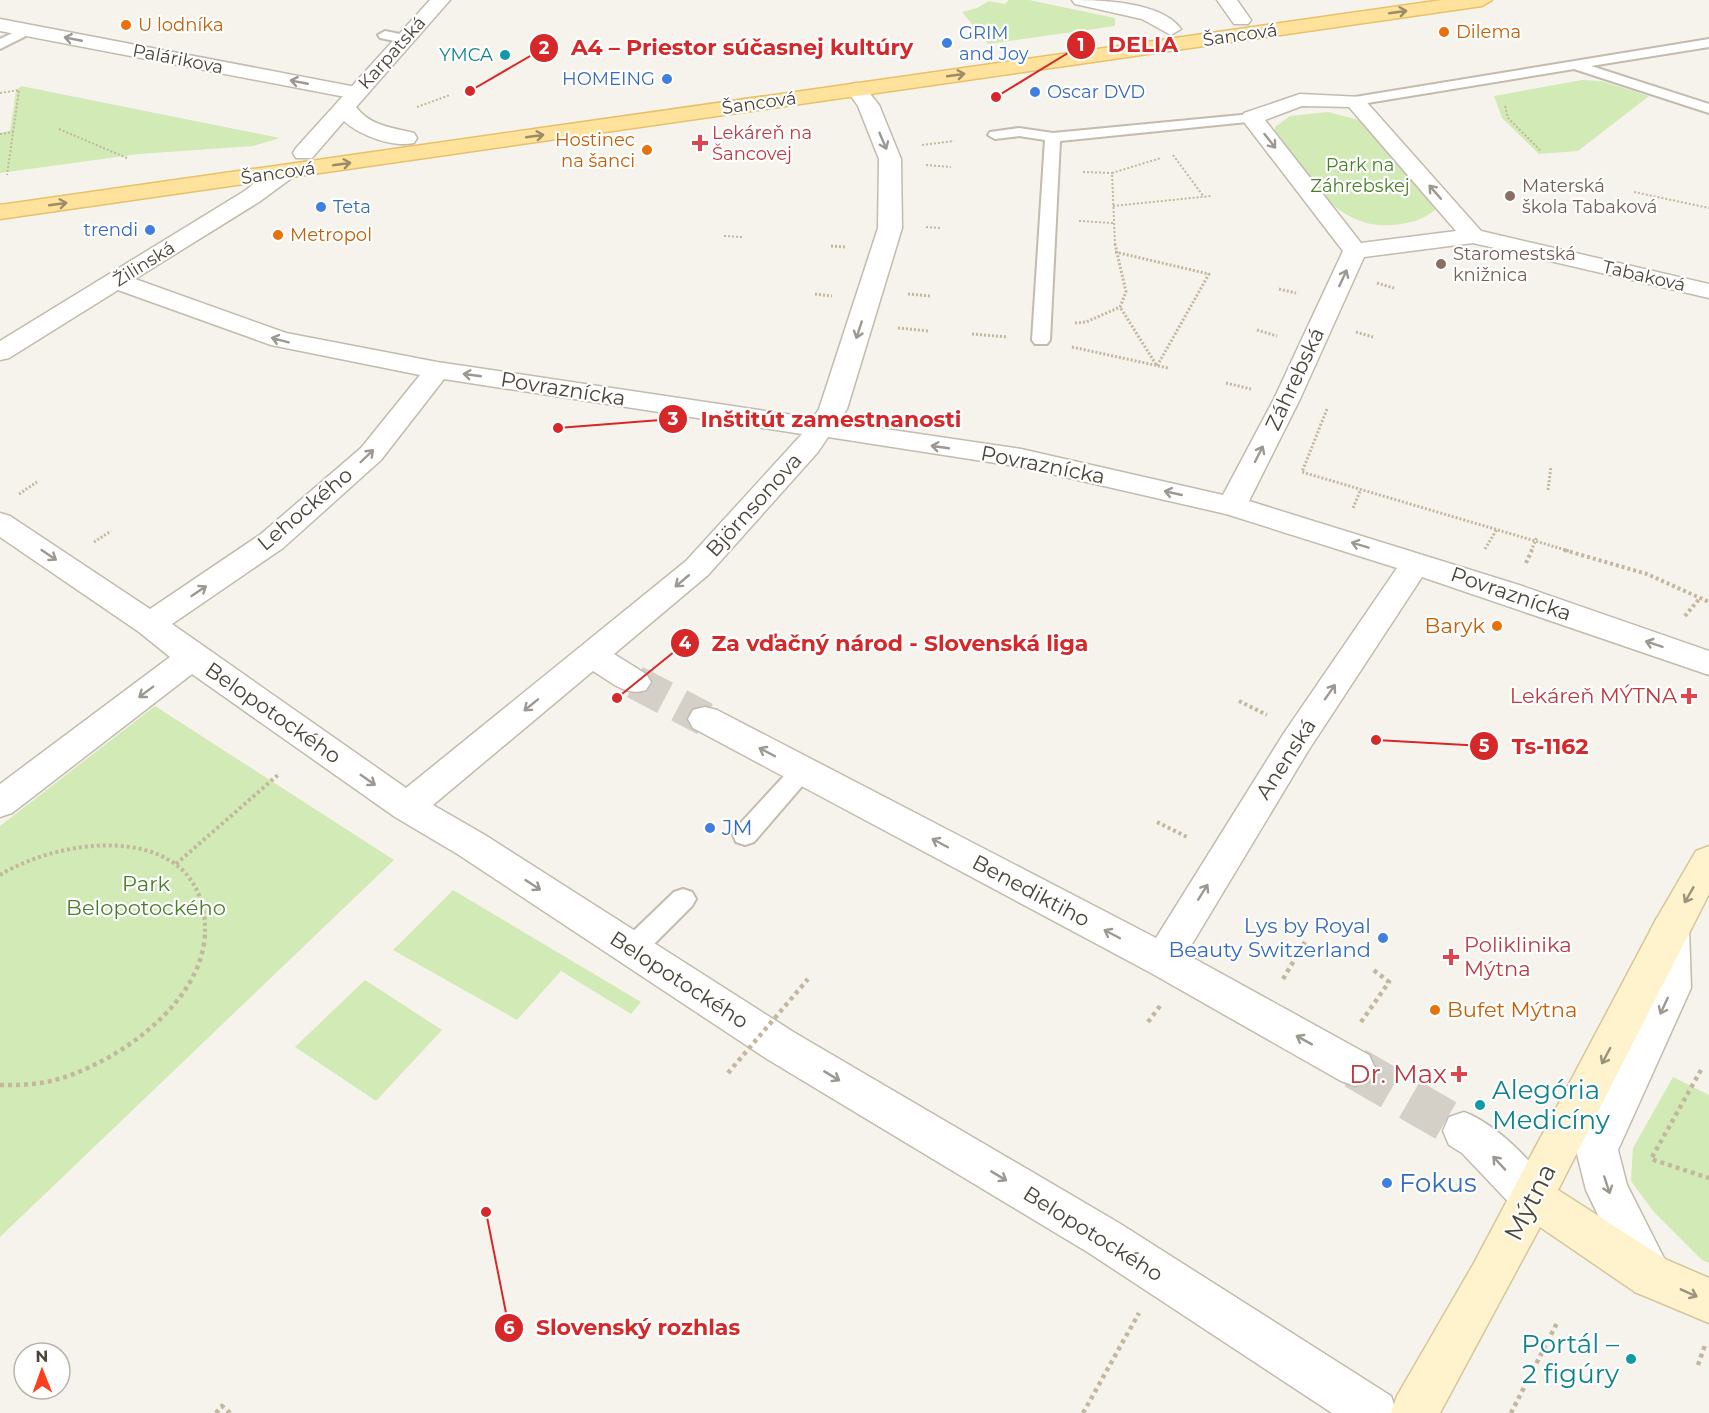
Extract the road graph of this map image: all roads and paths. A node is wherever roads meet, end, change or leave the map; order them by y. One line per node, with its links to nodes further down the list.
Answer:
1 (440, 0): 11 (street, Karpatská)
2 (1082, 0): 8 (street)
3 (1227, 0): 6 (street)
4 (1382, 0): 6 (main road, Šancová)
5 (1482, 0): 15 (main road, Šancová, one-way to 5)
6 (1241, 20): 8 (main road, Šancová)
7 (0, 26): 9 (street, Palárikova)
8 (1171, 29): 28 (main road, Šancová)
9 (27, 30): 13 (lane); 18 (street, Palárikova, one-way to 9)
10 (385, 35): 11 (lane)
11 (405, 39): 18 (street, Karpatská)
12 (1709, 43): 14 (lane)
13 (0, 45)
14 (1578, 66): 19 (lane); 20 (lane)
15 (856, 89): 38 (main road, Šancová, one-way to 15); 68 (street, Björnsonova, one-way to 68)
16 (0, 93): 24 (path)
17 (1502, 97): 31 (path)
18 (351, 99): 28 (street, Karpatská); 32 (street, Karpatská)
19 (1355, 101): 21 (street); 48 (street, one-way to 19)
20 (1709, 109)
21 (1252, 118): 22 (lane); 50 (street, one-way to 50)
22 (1158, 127): 27 (lane); 43 (path)
23 (59, 129): 33 (path)
24 (13, 132): 25 (path); 40 (path)
25 (0, 134)
26 (995, 135): 27 (lane)
27 (1053, 137): 62 (lane)
28 (406, 138): 32 (main road, Šancová)
29 (954, 141): 30 (path)
30 (911, 146)
31 (1541, 151)
32 (304, 153): 38 (main road); 40 (main road, Šancová)
33 (127, 158)
34 (1162, 158): 44 (path)
35 (923, 165): 36 (path)
36 (951, 167)
37 (1373, 169): 39 (path)
38 (285, 172): 46 (main road, Šancová, one-way to 38); 52 (street, Žilinská)
39 (1329, 173)
40 (4, 185)
41 (1634, 192): 45 (path)
42 (1211, 196): 43 (path)
43 (1204, 197): 44 (path)
44 (1113, 206): 51 (path)
45 (1709, 208)
46 (0, 212)
47 (724, 236): 49 (path)
48 (1473, 236): 50 (street); 54 (street, Tabaková)
49 (742, 237)
50 (1355, 251): 73 (street, Záhrebská, one-way to 50)
51 (1115, 252): 58 (path); 64 (path)
52 (116, 281): 63 (street, Žilinská); 66 (street, Povraznícka, one-way to 52)
53 (1280, 289): 56 (path)
54 (1709, 291)
55 (902, 294): 57 (path)
56 (1297, 294)
57 (931, 296)
58 (1120, 307): 59 (path); 64 (path)
59 (1086, 322)
60 (1257, 330): 61 (path)
61 (1287, 338)
62 (1041, 340): 64 (path)
63 (0, 352)
64 (1157, 366): 65 (path)
65 (1168, 368)
66 (437, 370): 68 (street, Povraznícka, one-way to 66); 83 (street, Lehockého, one-way to 66)
67 (1327, 409): 70 (path)
68 (820, 429): 73 (street, Povraznícka, one-way to 68); 84 (street, Björnsonova, one-way to 84)
69 (1551, 466): 71 (path)
70 (1361, 489): 72 (path); 75 (path)
71 (1548, 490)
72 (1355, 505)
73 (1232, 506): 78 (street, Povraznícka, one-way to 73)
74 (0, 523): 83 (street, Belopotockého, one-way to 83)
75 (1497, 529): 76 (path); 77 (path)
76 (1536, 539): 79 (path); 80 (path)
77 (1482, 554)
78 (1416, 562): 86 (street, Povraznícka, one-way to 78); 105 (street, Anenská, one-way to 78)
79 (1525, 566)
80 (1700, 598): 81 (path); 82 (path)
81 (1709, 602)
82 (1684, 616)
83 (150, 624): 85 (street, Belopotockého)
84 (592, 655): 87 (street); 94 (street, Björnsonova, one-way to 94)
85 (192, 657): 93 (street, one-way to 93); 94 (street, Belopotockého, one-way to 94)
86 (1709, 663)
87 (635, 682)
88 (1239, 701): 89 (path)
89 (1268, 716)
90 (705, 719): 91 (street, Benediktiho, one-way to 90)
91 (802, 771): 96 (lane); 105 (street, Benediktiho, one-way to 91)
92 (279, 774): 99 (path)
93 (0, 803)
94 (407, 807): 104 (street, Belopotockého, one-way to 104)
95 (1157, 822): 97 (path)
96 (745, 835)
97 (1198, 843)
98 (1709, 861): 102 (main road, Mýtna, one-way to 102)
99 (176, 864): 100 (path); 115 (path)
100 (0, 875)
101 (683, 899): 104 (lane)
102 (1670, 929): 118 (main road, Mýtna, one-way to 118); 119 (street, one-way to 119)
103 (1305, 942): 108 (path)
104 (631, 950): 128 (street, Belopotockého, one-way to 128)
105 (1164, 961): 112 (street, Benediktiho, one-way to 105)
106 (1371, 968): 111 (path)
107 (807, 979): 114 (path, bridge)
108 (1281, 983)
109 (1161, 1004): 110 (path)
110 (1148, 1022)
111 (1356, 1029)
112 (1355, 1068)
113 (1701, 1070): 117 (path)
114 (728, 1073)
115 (0, 1085)
116 (1464, 1131): 118 (street, one-way to 116)
117 (1709, 1178)
118 (1532, 1197): 119 (main road); 129 (main road, Mýtna)
119 (1651, 1276): 120 (main road, one-way to 120)
120 (1709, 1301)
121 (1145, 1305): 127 (path)
122 (1558, 1321): 130 (path)
123 (1709, 1336): 124 (path)
124 (1698, 1365)
125 (216, 1413): 126 (path)
126 (230, 1413)
127 (1083, 1413)
128 (1374, 1413)
129 (1414, 1413)
130 (1511, 1413)

